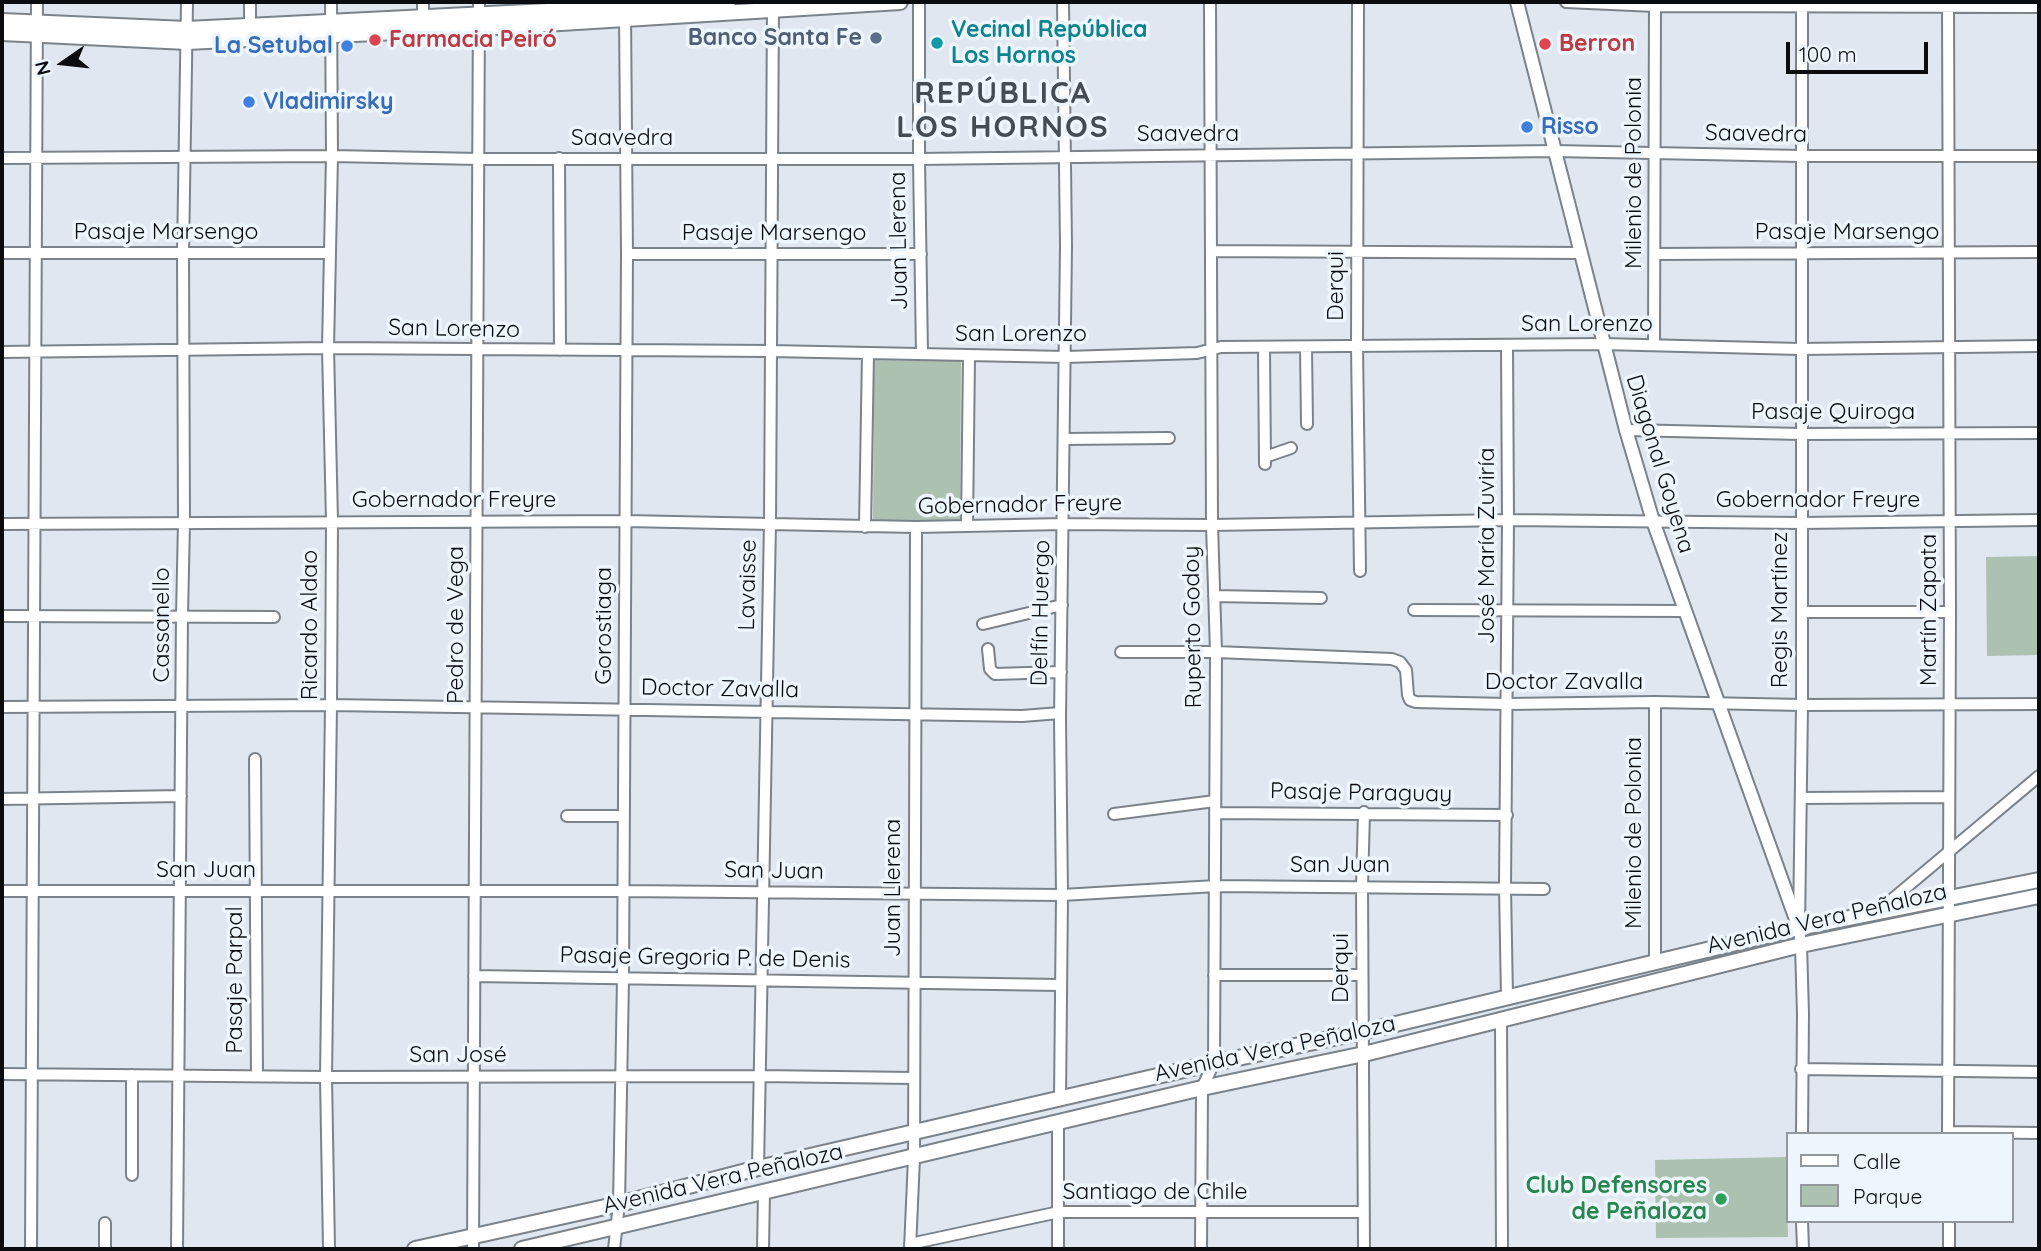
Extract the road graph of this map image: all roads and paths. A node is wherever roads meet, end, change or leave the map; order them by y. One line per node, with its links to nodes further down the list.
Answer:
1 (37, 2): 25 (street)
2 (187, 2): 28 (street, Cassanello)
3 (250, 2): 24 (street)
4 (331, 2): 26 (street, Ricardo Aldao)
5 (423, 2): 22 (street)
6 (728, 2): 20 (main road)
7 (900, 2): 18 (main road)
8 (919, 2): 44 (street, Juan Llerena)
9 (1063, 2): 35 (street, Delfín Huergo)
10 (1210, 2): 31 (street, Ruperto Godoy)
11 (1358, 2): 32 (street, Derqui)
12 (1517, 2): 29 (street, Diagonal Goyena)
13 (1566, 2): 14 (street)
14 (1655, 4): 15 (street); 30 (street, Milenio de Polonia)
15 (1802, 4): 16 (street); 36 (street, Regis Martínez)
16 (1948, 4): 17 (street); 37 (street, Martín Zapata)
17 (2019, 4): 19 (street)
18 (773, 6): 20 (main road); 45 (street, Lavaisse)
19 (2039, 6)
20 (625, 9): 21 (main road); 43 (street, Gorostiaga)
21 (479, 15): 22 (main road); 26 (main road); 41 (street, Pedro de Vega)
22 (423, 18): 26 (main road)
23 (2, 21): 25 (main road)
24 (250, 27): 26 (main road); 28 (main road)
25 (37, 28): 27 (main road); 28 (main road); 40 (street)
26 (330, 30): 28 (main road); 34 (street, Ricardo Aldao)
27 (2, 33)
28 (187, 35): 33 (street, Cassanello)
29 (1554, 151): 30 (street, Saavedra); 32 (street, Saavedra); 51 (street, Diagonal Goyena)
30 (1655, 153): 36 (street, Saavedra); 59 (street, Milenio de Polonia)
31 (1210, 155): 32 (street, Saavedra); 35 (street, Saavedra); 47 (street, Ruperto Godoy)
32 (1358, 155): 46 (street, Derqui)
33 (185, 156): 34 (street, Saavedra); 40 (street, Saavedra); 55 (street, Cassanello)
34 (331, 156): 41 (street, Saavedra); 50 (street, Ricardo Aldao)
35 (1065, 156): 44 (street, Saavedra); 81 (street, Delfín Huergo)
36 (1801, 156): 37 (street, Saavedra); 52 (street, Regis Martínez)
37 (1948, 156): 38 (street, Saavedra); 53 (street, Martín Zapata)
38 (2039, 156)
39 (2, 158): 40 (street, Saavedra)
40 (38, 159): 49 (street)
41 (479, 159): 42 (street, Saavedra); 72 (street, Pedro de Vega)
42 (559, 159): 43 (street, Saavedra); 73 (street)
43 (625, 159): 45 (street, Saavedra); 56 (street, Gorostiaga)
44 (919, 159): 45 (street, Saavedra); 58 (street, Juan Llerena)
45 (772, 160): 57 (street, Lavaisse)
46 (1357, 250): 47 (street); 51 (street); 63 (street, Derqui)
47 (1212, 251): 71 (street, Ruperto Godoy)
48 (2, 253): 49 (street, Pasaje Marsengo)
49 (37, 253): 55 (street, Pasaje Marsengo); 77 (street)
50 (330, 253): 55 (street, Pasaje Marsengo); 67 (street, Ricardo Aldao)
51 (1581, 253): 60 (street, Diagonal Goyena)
52 (1800, 253): 53 (street, Pasaje Marsengo); 59 (street, Pasaje Marsengo); 70 (street, Regis Martínez)
53 (1948, 253): 54 (street, Pasaje Marsengo); 66 (street, Martín Zapata)
54 (2039, 253)
55 (183, 254): 69 (street, Cassanello)
56 (626, 254): 57 (street, Pasaje Marsengo); 74 (street, Gorostiaga)
57 (772, 254): 58 (street, Pasaje Marsengo); 75 (street, Lavaisse)
58 (921, 254): 79 (street, Juan Llerena)
59 (1655, 254): 62 (street, Milenio de Polonia)
60 (1604, 344): 61 (street, San Lorenzo); 62 (street, San Lorenzo); 83 (street, Diagonal Goyena)
61 (1507, 345): 63 (street, San Lorenzo); 91 (street, José María Zuviría)
62 (1654, 345): 70 (street, San Lorenzo)
63 (1357, 346): 65 (street, San Lorenzo); 103 (street, Derqui)
64 (2039, 346): 66 (street, San Lorenzo)
65 (1306, 347): 68 (street, San Lorenzo); 82 (street)
66 (1948, 347): 70 (street, San Lorenzo); 84 (street, Martín Zapata)
67 (328, 348): 69 (street, San Lorenzo); 72 (street, San Lorenzo); 93 (street, Ricardo Aldao)
68 (1264, 348): 71 (street, San Lorenzo); 89 (street)
69 (184, 349): 77 (street, San Lorenzo); 97 (street, Cassanello)
70 (1800, 349): 86 (street, Regis Martínez)
71 (1212, 350): 81 (street, San Lorenzo); 104 (street, Ruperto Godoy)
72 (476, 351): 73 (street, San Lorenzo); 90 (street, Pedro de Vega)
73 (561, 351): 74 (street, San Lorenzo)
74 (625, 351): 75 (street, San Lorenzo); 94 (street, Gorostiaga)
75 (770, 351): 78 (street, San Lorenzo); 98 (street, Lavaisse)
76 (2, 352): 77 (street, San Lorenzo)
77 (35, 352): 101 (street)
78 (868, 353): 79 (street, San Lorenzo); 106 (street)
79 (922, 354): 80 (street, San Lorenzo)
80 (969, 356): 81 (street, San Lorenzo); 105 (street)
81 (1066, 357): 88 (street, Delfín Huergo)
82 (1307, 424)
83 (1626, 430): 86 (street, Pasaje Quiroga); 95 (street, Diagonal Goyena)
84 (1950, 433): 85 (street, Pasaje Quiroga); 86 (street, Pasaje Quiroga); 96 (street, Martín Zapata)
85 (2039, 433)
86 (1801, 434): 99 (street, Regis Martínez)
87 (1170, 438): 88 (street)
88 (1064, 439): 102 (street, Delfín Huergo)
89 (1291, 448)
90 (477, 520): 93 (street, Gobernador Freyre); 94 (street, Gobernador Freyre); 136 (street, Pedro de Vega)
91 (1508, 520): 95 (street, Gobernador Freyre); 103 (street, Gobernador Freyre); 113 (street, José María Zuviría)
92 (2039, 520): 96 (street, Gobernador Freyre)
93 (332, 521): 97 (street, Gobernador Freyre); 130 (street, Ricardo Aldao)
94 (626, 521): 98 (street, Gobernador Freyre); 137 (street, Gorostiaga)
95 (1653, 521): 99 (street, Gobernador Freyre); 114 (street, Diagonal Goyena)
96 (1950, 521): 99 (street, Gobernador Freyre); 116 (street, Martín Zapata)
97 (184, 522): 101 (street, Gobernador Freyre); 118 (street, Cassanello)
98 (771, 523): 106 (street, Gobernador Freyre); 138 (street, Lavaisse)
99 (1801, 523): 115 (street, Regis Martínez)
100 (2, 524): 101 (street, Gobernador Freyre)
101 (35, 524): 119 (street)
102 (1063, 524): 104 (street, Gobernador Freyre); 105 (street, Gobernador Freyre); 111 (street, Delfín Huergo)
103 (1361, 524): 104 (street, Gobernador Freyre); 108 (street, Derqui)
104 (1212, 525): 109 (street, Ruperto Godoy)
105 (967, 526): 107 (street, Gobernador Freyre)
106 (865, 527): 107 (street, Gobernador Freyre)
107 (916, 527): 139 (street, Juan Llerena)
108 (1360, 571)
109 (1214, 596): 110 (street); 124 (street, Ruperto Godoy)
110 (1321, 598)
111 (1062, 605): 121 (street); 125 (street, Delfín Huergo)
112 (1414, 610): 113 (street)
113 (1508, 610): 114 (street); 127 (street, José María Zuviría)
114 (1684, 611): 128 (street, Diagonal Goyena)
115 (1801, 612): 116 (street); 131 (street, Regis Martínez)
116 (1950, 612): 132 (street, Martín Zapata)
117 (2, 616): 119 (street)
118 (181, 616): 119 (street); 120 (street); 135 (street, Cassanello)
119 (34, 617): 134 (street)
120 (274, 617)
121 (983, 624)
122 (988, 649): 125 (street)
123 (1121, 652): 124 (street, Doctor Zavalla)
124 (1216, 652): 127 (street, Doctor Zavalla); 148 (street, Ruperto Godoy)
125 (1061, 672): 140 (street, Delfín Huergo)
126 (1655, 702): 127 (street, Doctor Zavalla); 128 (street, Doctor Zavalla); 177 (street, Milenio de Polonia)
127 (1507, 704): 152 (street, José María Zuviría)
128 (1717, 704): 131 (street, Doctor Zavalla); 175 (street, Diagonal Goyena)
129 (2039, 704): 132 (street, Doctor Zavalla)
130 (331, 705): 135 (street, Doctor Zavalla); 136 (street, Doctor Zavalla); 167 (street, Ricardo Aldao)
131 (1802, 705): 132 (street, Doctor Zavalla); 146 (street, Regis Martínez)
132 (1950, 705): 144 (street, Martín Zapata)
133 (2, 708): 134 (street, Doctor Zavalla)
134 (33, 708): 135 (street, Doctor Zavalla); 147 (street)
135 (183, 708): 143 (street, Cassanello)
136 (476, 708): 137 (street, Doctor Zavalla); 164 (street, Pedro de Vega)
137 (624, 709): 138 (street, Doctor Zavalla); 154 (street, Gorostiaga)
138 (767, 711): 139 (street, Doctor Zavalla); 168 (street, Lavaisse)
139 (916, 713): 140 (street, Doctor Zavalla); 169 (street, Juan Llerena)
140 (1060, 713): 170 (street, Delfín Huergo)
141 (255, 758): 166 (street, Pasaje Parpal)
142 (2039, 776): 155 (street)
143 (181, 796): 147 (street); 163 (street, Cassanello)
144 (1949, 797): 146 (street); 155 (street, Martín Zapata)
145 (2, 799): 147 (street)
146 (1801, 799): 175 (street, Regis Martínez)
147 (33, 800): 162 (street)
148 (1215, 801): 150 (street, Ruperto Godoy); 151 (street)
149 (1364, 812): 150 (street, Pasaje Paraguay); 152 (street, Pasaje Paraguay); 158 (street, Derqui)
150 (1215, 813): 157 (street, Ruperto Godoy)
151 (1114, 814)
152 (1507, 815): 159 (street, José María Zuviría)
153 (567, 816): 154 (street)
154 (624, 816): 165 (street, Gorostiaga)
155 (1948, 855): 172 (street, Martín Zapata); 173 (street)
156 (2039, 880): 172 (main road, Avenida Vera Peñaloza)
157 (1216, 886): 158 (street, San Juan); 170 (street, San Juan); 178 (street, Ruperto Godoy)
158 (1362, 886): 159 (street, San Juan); 179 (street, Derqui)
159 (1505, 887): 160 (street, San Juan); 185 (street, José María Zuviría)
160 (1544, 889)
161 (2, 891): 162 (street, San Juan)
162 (33, 891): 163 (street, San Juan); 194 (street)
163 (180, 891): 166 (street, San Juan); 196 (street, Cassanello)
164 (475, 891): 165 (street, San Juan); 167 (street, San Juan); 180 (street, Pedro de Vega)
165 (623, 891): 168 (street, San Juan); 181 (street, Gorostiaga)
166 (256, 892): 167 (street, San Juan); 197 (street, Pasaje Parpal)
167 (327, 892): 200 (street, Ricardo Aldao)
168 (764, 892): 169 (street, San Juan); 182 (street, Lavaisse)
169 (914, 895): 170 (street, San Juan); 183 (street, Juan Llerena)
170 (1062, 895): 184 (street, Delfín Huergo)
171 (2039, 897): 174 (main road, Avenida Vera Peñaloza)
172 (1948, 898): 173 (main road, Avenida Vera Peñaloza); 174 (street, Martín Zapata)
173 (1877, 912): 175 (main road, Avenida Vera Peñaloza)
174 (1948, 915): 176 (main road, Avenida Vera Peñaloza); 191 (street, Martín Zapata)
175 (1799, 928): 176 (street, Regis Martínez); 177 (main road, Avenida Vera Peñaloza)
176 (1801, 945): 186 (main road, Avenida Vera Peñaloza); 190 (street, Regis Martínez)
177 (1655, 964): 185 (main road, Avenida Vera Peñaloza)
178 (1214, 975): 179 (street); 189 (street, Ruperto Godoy)
179 (1362, 975): 187 (street, Derqui)
180 (474, 976): 181 (street, Pasaje Gregoria P. de Denis); 198 (street, Pedro de Vega)
181 (623, 978): 182 (street, Pasaje Gregoria P. de Denis); 201 (street, Gorostiaga)
182 (762, 980): 183 (street, Pasaje Gregoria P. de Denis); 199 (street, Lavaisse)
183 (914, 982): 184 (street, Pasaje Gregoria P. de Denis); 202 (street, Juan Llerena)
184 (1060, 985): 204 (street, Delfín Huergo)
185 (1507, 998): 187 (main road, Avenida Vera Peñaloza)
186 (1501, 1021): 188 (main road, Avenida Vera Peñaloza); 236 (street)
187 (1362, 1032): 188 (street, Derqui); 189 (main road, Avenida Vera Peñaloza)
188 (1364, 1054): 203 (main road, Avenida Vera Peñaloza); 218 (street, Derqui)
189 (1214, 1063): 203 (street, Ruperto Godoy); 204 (main road, Avenida Vera Peñaloza)
190 (1801, 1069): 191 (street); 206 (street, Regis Martínez)
191 (1948, 1071): 192 (street); 207 (street, Martín Zapata)
192 (2039, 1072)
193 (2, 1074): 194 (street, San José)
194 (33, 1074): 195 (street, San José); 225 (street)
195 (132, 1075): 196 (street, San José); 213 (street)
196 (179, 1075): 197 (street, San José); 227 (street, Cassanello)
197 (257, 1075): 200 (street, San José)
198 (473, 1076): 200 (street, San José); 201 (street, San José); 223 (street, Pedro de Vega)
199 (760, 1076): 201 (street, San José); 202 (street, San José); 212 (street, Lavaisse)
200 (326, 1077): 228 (street, Ricardo Aldao)
201 (621, 1077): 215 (street, Gorostiaga)
202 (914, 1078): 210 (street, Juan Llerena)
203 (1202, 1088): 205 (main road, Avenida Vera Peñaloza); 217 (street, Ruperto Godoy)
204 (1060, 1099): 210 (main road, Avenida Vera Peñaloza)
205 (1058, 1122): 211 (main road, Avenida Vera Peñaloza); 216 (street)
206 (1802, 1132)
207 (1948, 1132)
208 (2013, 1133): 209 (street)
209 (2039, 1133)
210 (914, 1134): 211 (street, Juan Llerena); 212 (main road, Avenida Vera Peñaloza)
211 (914, 1158): 214 (main road, Avenida Vera Peñaloza); 224 (street, Juan Llerena)
212 (758, 1168): 215 (main road, Avenida Vera Peñaloza)
213 (132, 1175)
214 (764, 1192): 222 (main road, Avenida Vera Peñaloza); 232 (street)
215 (618, 1204): 222 (street, Gorostiaga); 223 (main road, Avenida Vera Peñaloza)
216 (1059, 1212): 217 (street, Santiago de Chile); 224 (street, Santiago de Chile); 233 (street)
217 (1201, 1212): 218 (street, Santiago de Chile); 234 (street, Ruperto Godoy)
218 (1362, 1212): 235 (street, Derqui)
219 (105, 1223): 226 (street)
220 (1802, 1223): 237 (street)
221 (1949, 1223): 238 (street)
222 (615, 1228): 230 (main road, Avenida Vera Peñaloza); 231 (street, Gorostiaga)
223 (473, 1242): 229 (main road, Avenida Vera Peñaloza)
224 (910, 1246)
225 (31, 1249)
226 (105, 1249)
227 (177, 1249)
228 (329, 1249)
229 (415, 1249)
230 (522, 1249)
231 (614, 1249)
232 (763, 1249)
233 (1058, 1249)
234 (1201, 1249)
235 (1364, 1249)
236 (1502, 1249)
237 (1803, 1249)
238 (1949, 1249)

